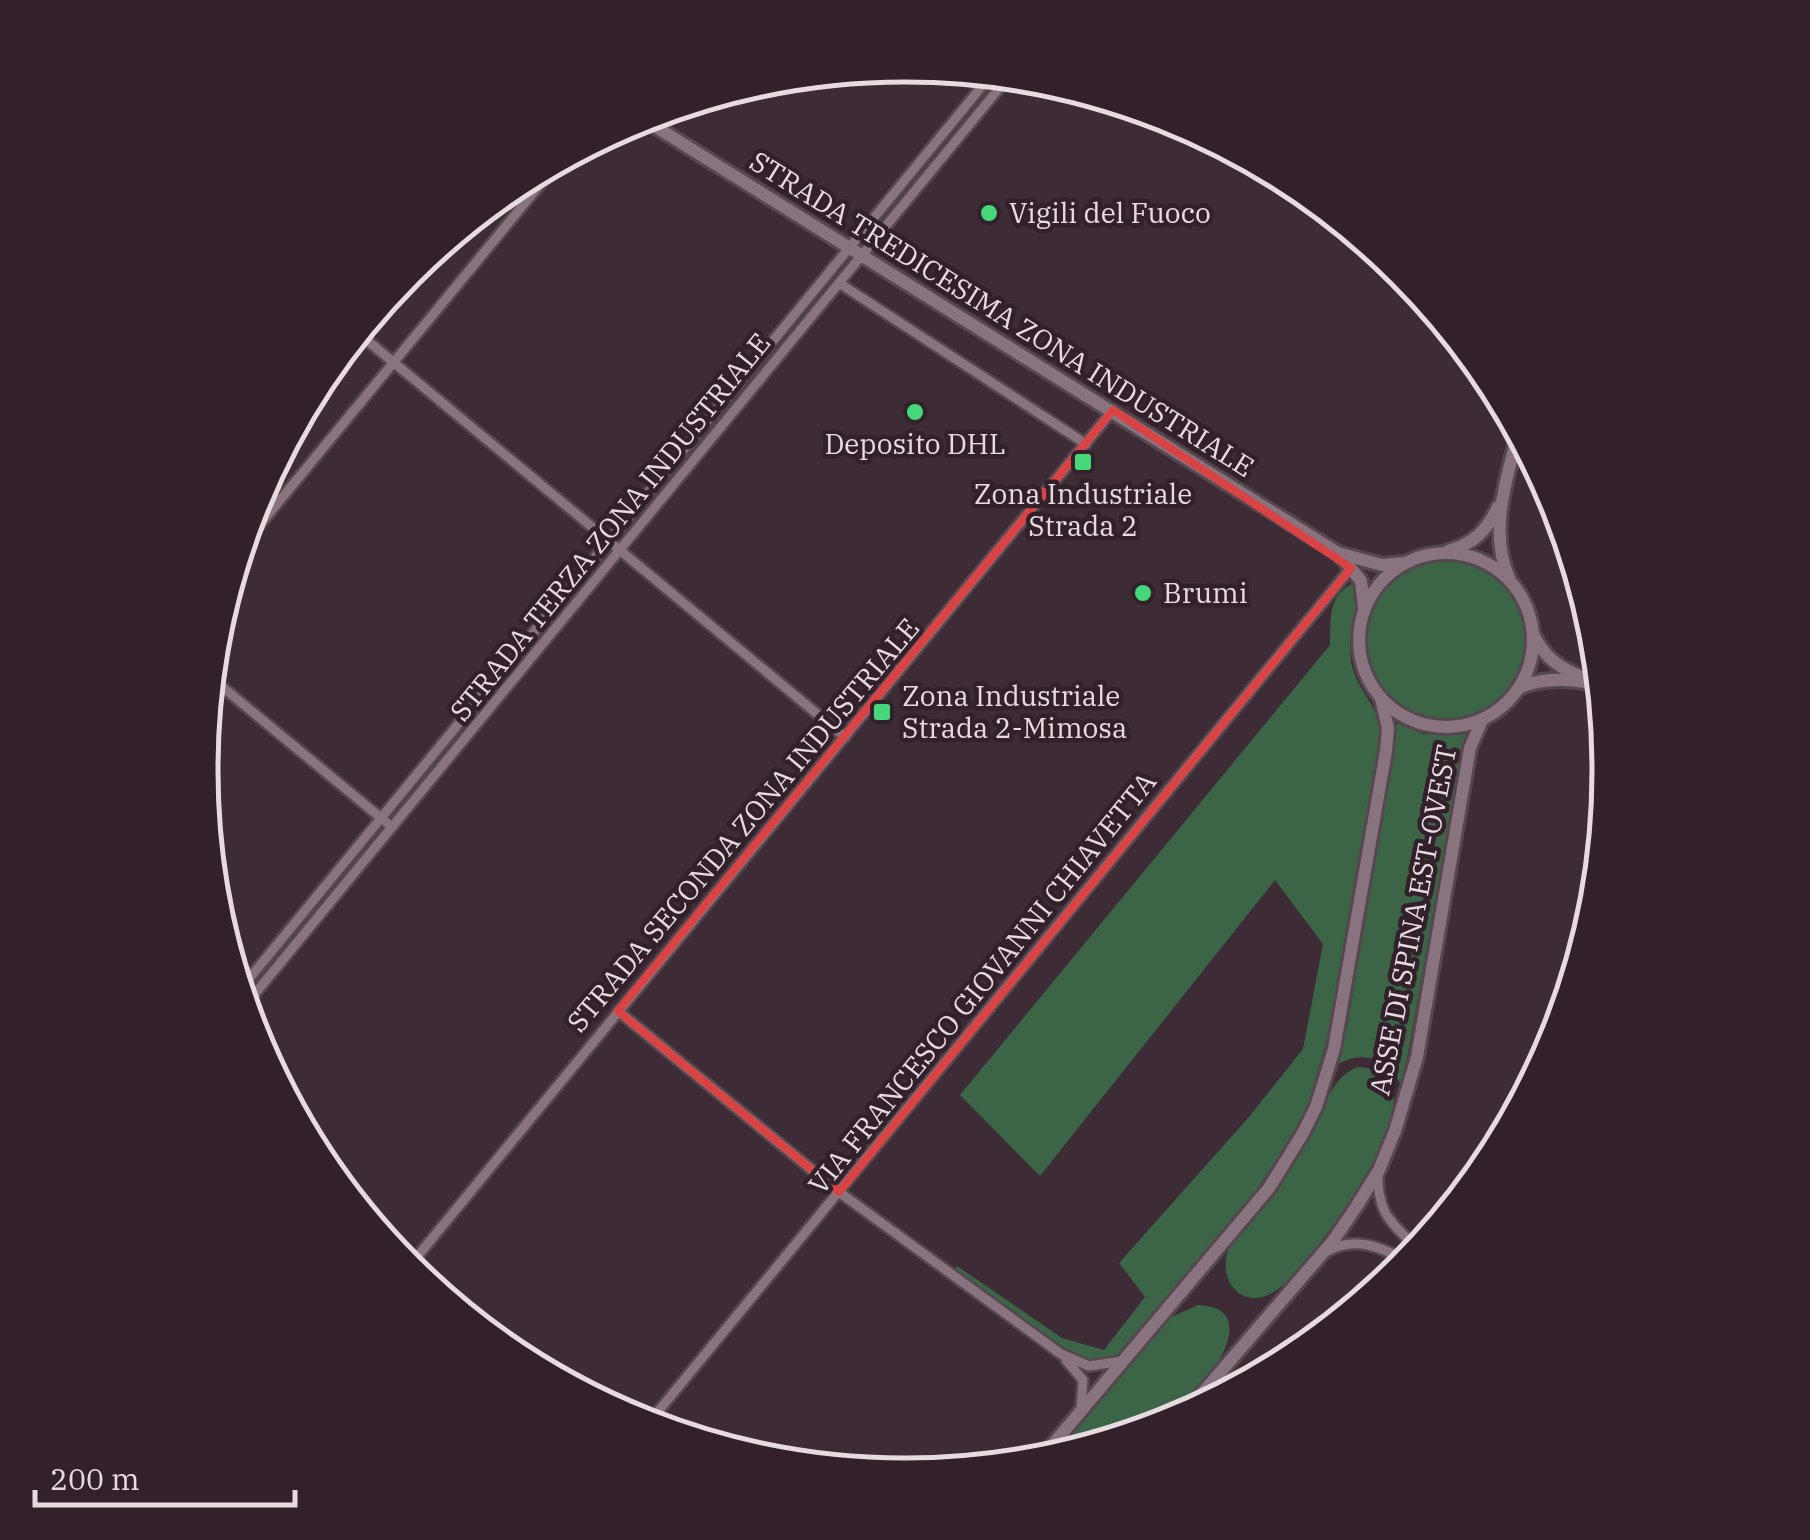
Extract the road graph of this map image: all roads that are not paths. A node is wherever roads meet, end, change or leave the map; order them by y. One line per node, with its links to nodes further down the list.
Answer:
1 (982, 87): 5 (street, STRADA TERZA ZONA INDUSTRIALE)
2 (999, 89): 5 (street, STRADA TERZA ZONA INDUSTRIALE)
3 (659, 129): 5 (main road, STRADA TREDICESIMA ZONA INDUSTRIALE)
4 (534, 191): 10 (street)
5 (856, 250): 6 (street, STRADA TERZA ZONA INDUSTRIALE); 8 (street, STRADA TERZA ZONA INDUSTRIALE); 11 (main road, STRADA TREDICESIMA ZONA INDUSTRIALE)
6 (839, 283): 9 (street, STRADA TERZA ZONA INDUSTRIALE); 12 (street)
7 (368, 342): 10 (street)
8 (767, 346): 9 (street); 16 (street, STRADA TERZA ZONA INDUSTRIALE)
9 (777, 357): 17 (street, STRADA TERZA ZONA INDUSTRIALE)
10 (392, 362): 15 (street); 16 (street)
11 (1114, 410): 12 (street, STRADA SECONDA ZONA INDUSTRIALE); 19 (main road, STRADA TREDICESIMA ZONA INDUSTRIALE)
12 (1086, 444): 33 (street, STRADA SECONDA ZONA INDUSTRIALE)
13 (1513, 450): 14 (main road)
14 (1503, 495): 18 (main road); 22 (main road)
15 (267, 514)
16 (609, 541): 17 (street); 25 (street, STRADA TERZA ZONA INDUSTRIALE)
17 (621, 552): 26 (street, STRADA TERZA ZONA INDUSTRIALE); 33 (street)
18 (1443, 552): 20 (main road); 22 (main road)
19 (1338, 553): 20 (main road); 21 (main road)
20 (1404, 563): 23 (main road)
21 (1350, 568): 23 (main road); 42 (street, VIA FRANCESCO GIOVANNI CHIAVETTA)
22 (1510, 581): 24 (main road)
23 (1364, 610): 31 (main road)
24 (1533, 634): 27 (main road); 30 (main road)
25 (506, 665): 26 (street); 34 (street, STRADA TERZA ZONA INDUSTRIALE)
26 (518, 676): 35 (street, STRADA TERZA ZONA INDUSTRIALE)
27 (1587, 679)
28 (1587, 683): 30 (main road)
29 (222, 687): 34 (street)
30 (1518, 688): 32 (main road)
31 (1382, 699): 32 (main road); 48 (main road, ASSE DI SPINA EST-OVEST)
32 (1482, 720): 41 (main road, ASSE DI SPINA EST-OVEST)
33 (845, 737): 40 (street, STRADA SECONDA ZONA INDUSTRIALE)
34 (380, 817): 35 (street); 36 (street, STRADA TERZA ZONA INDUSTRIALE)
35 (392, 827): 37 (street, STRADA TERZA ZONA INDUSTRIALE)
36 (350, 854): 37 (street); 38 (street, STRADA TERZA ZONA INDUSTRIALE)
37 (362, 864): 39 (street, STRADA TERZA ZONA INDUSTRIALE)
38 (250, 978)
39 (255, 994)
40 (618, 1011): 42 (street); 44 (street, STRADA SECONDA ZONA INDUSTRIALE)
41 (1379, 1170): 43 (street); 46 (main road, ASSE DI SPINA EST-OVEST)
42 (839, 1192): 47 (street); 50 (street, VIA FRANCESCO GIOVANNI CHIAVETTA)
43 (1408, 1238)
44 (418, 1255)
45 (1392, 1255): 46 (street)
46 (1311, 1266): 49 (main road, ASSE DI SPINA EST-OVEST)
47 (1061, 1354): 48 (street); 51 (street)
48 (1124, 1360): 51 (main road, ASSE DI SPINA EST-OVEST)
49 (1207, 1388)
50 (658, 1411)
51 (1079, 1414): 52 (main road, ASSE DI SPINA EST-OVEST)
52 (1057, 1440)

